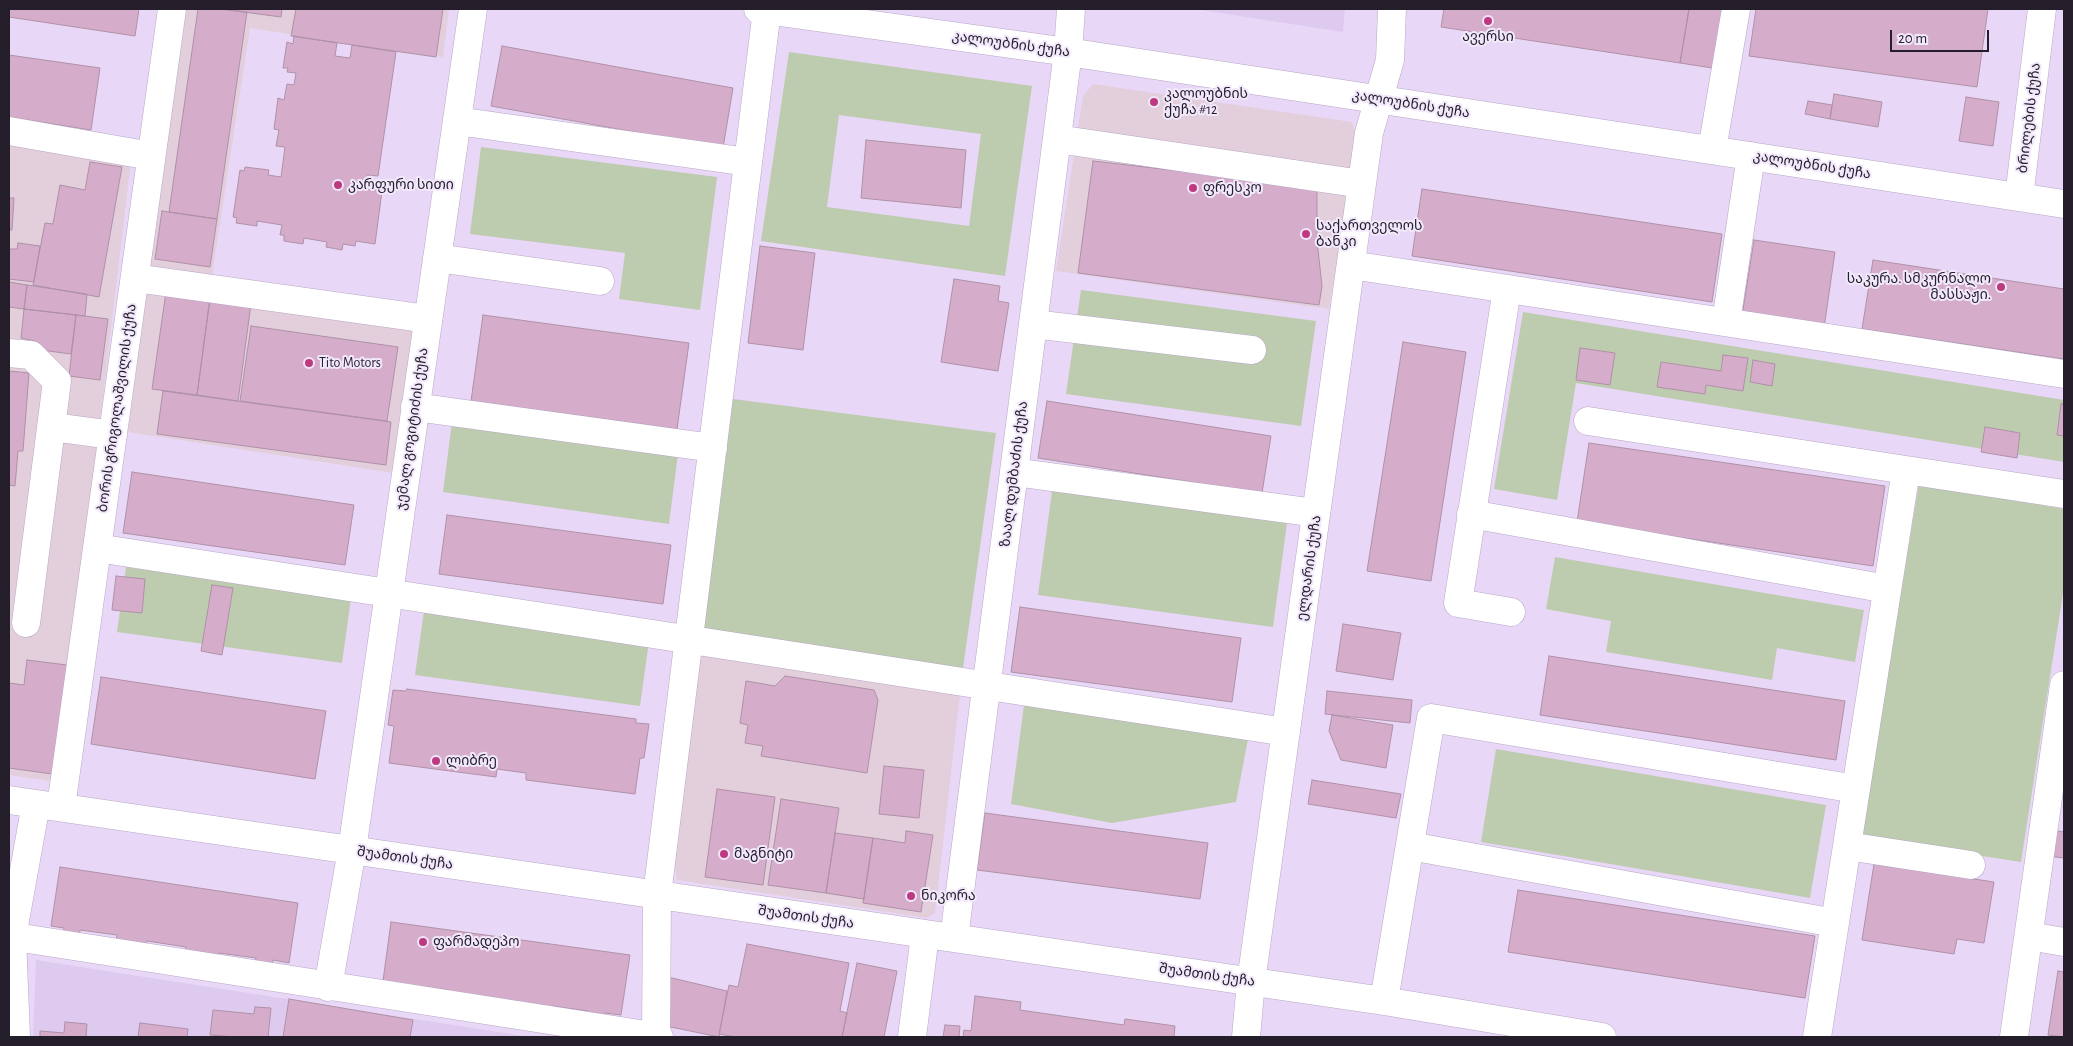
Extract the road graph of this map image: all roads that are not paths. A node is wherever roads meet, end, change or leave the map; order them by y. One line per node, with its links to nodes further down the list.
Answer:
1 (172, 9): 14 (street, ბორის გრიგოლაშვილის ქუჩა)
2 (473, 9): 10 (street, ჯემალ გოგიტიძის ქუჩა)
3 (1071, 9): 8 (street, ზაალ დუმბაძის ქუჩა)
4 (1392, 9): 9 (street, ელდარის ქუჩა)
5 (1736, 9): 13 (street)
6 (2042, 9): 18 (street, ბრილების ქუჩა)
7 (774, 10): 8 (street, კალოუბნის ქუჩა); 16 (street)
8 (1068, 52): 9 (street, კალოუბნის ქუჩა); 12 (street, ზაალ დუმბაძის ქუჩა)
9 (1379, 100): 13 (street, კალოუბნის ქუჩა); 17 (street, ელდარის ქუჩა)
10 (456, 121): 16 (street); 20 (street, ჯემალ გოგიტიძის ქუჩა)
11 (9, 131): 14 (street)
12 (1057, 139): 17 (street); 27 (street, ზაალ დუმბაძის ქუჩა)
13 (1712, 150): 15 (street, კალოუბნის ქუჩა)
14 (151, 156): 22 (street, ბორის გრიგოლაშვილის ქუჩა)
15 (1751, 156): 18 (street, კალოუბნის ქუჩა); 26 (street)
16 (748, 162): 35 (street)
17 (1362, 184): 21 (street, ელდარის ქუჩა)
18 (2020, 197): 19 (street, კალოუბნის ქუჩა)
19 (2064, 204)
20 (437, 258): 23 (street); 25 (street, ჯემალ გოგიტიძის ქუჩა)
21 (1351, 265): 24 (street); 39 (street, ელდარის ქუჩა)
22 (135, 278): 25 (street); 34 (street, ბორის გრიგოლაშვილის ქუჩა)
23 (600, 281)
24 (1507, 289): 26 (street); 40 (street)
25 (428, 319): 31 (street, ჯემალ გოგიტიძის ქუჩა)
26 (1726, 322): 30 (street)
27 (1033, 324): 28 (street); 37 (street, ზაალ დუმბაძის ქუჩა)
28 (1252, 350)
29 (9, 353): 33 (street)
30 (2064, 374)
31 (415, 407): 35 (street); 44 (street, ჯემალ გოგიტიძის ქუჩა)
32 (1588, 421): 36 (street)
33 (52, 427): 34 (street); 43 (street)
34 (113, 435): 41 (street, ბორის გრიგოლაშვილის ქუჩა)
35 (713, 448): 47 (street)
36 (1906, 470): 38 (street); 42 (street)
37 (1014, 472): 39 (street); 49 (street, ზაალ დუმბაძის ქუჩა)
38 (2064, 494)
39 (1316, 513): 50 (street, ელდარის ქუჩა)
40 (1471, 514): 42 (street); 45 (street)
41 (97, 548): 44 (street); 53 (street, ბორის გრიგოლაშვილის ქუჩა)
42 (1887, 589): 51 (street)
43 (19, 592): 46 (street)
44 (389, 594): 47 (street); 57 (street, ჯემალ გოგიტიძის ქუჩა)
45 (1511, 612)
46 (26, 623)
47 (689, 640): 49 (street); 59 (street)
48 (2064, 685): 54 (street)
49 (986, 686): 50 (street); 64 (street, ზაალ დუმბაძის ქუჩა)
50 (1286, 732): 66 (street, ელდარის ქუჩა)
51 (1856, 789): 55 (street); 56 (street)
52 (9, 800): 53 (street, შუამთის ქუჩა)
53 (48, 806): 57 (street, შუამთის ქუჩა); 63 (street, ბორის გრიგოლაშვილის ქუჩა)
54 (2055, 816): 62 (street)
55 (1410, 846): 60 (street); 68 (street)
56 (1847, 846): 58 (street); 60 (street)
57 (352, 850): 59 (street, შუამთის ქუჩა); 67 (street, ჯემალ გოგიტიძის ქუჩა)
58 (1971, 865)
59 (657, 895): 61 (street, შუამთის ქუჩა); 70 (street)
60 (1835, 922): 74 (street)
61 (925, 935): 64 (street, შუამთის ქუჩა); 71 (street)
62 (2028, 936): 65 (street); 75 (street)
63 (10, 937): 67 (street); 69 (street, ბორის გრიგოლაშვილის ქუჩა)
64 (954, 938): 66 (street, შუამთის ქუჩა)
65 (2064, 942)
66 (1251, 982): 68 (street, შუამთის ქუჩა); 72 (street, ელდარის ქუჩა)
67 (328, 987): 70 (street)
68 (1384, 1000): 73 (street, შუამთის ქუჩა)
69 (16, 1037)
70 (657, 1037)
71 (912, 1037)
72 (1246, 1037)
73 (1602, 1037)
74 (1817, 1037)
75 (2014, 1037)

